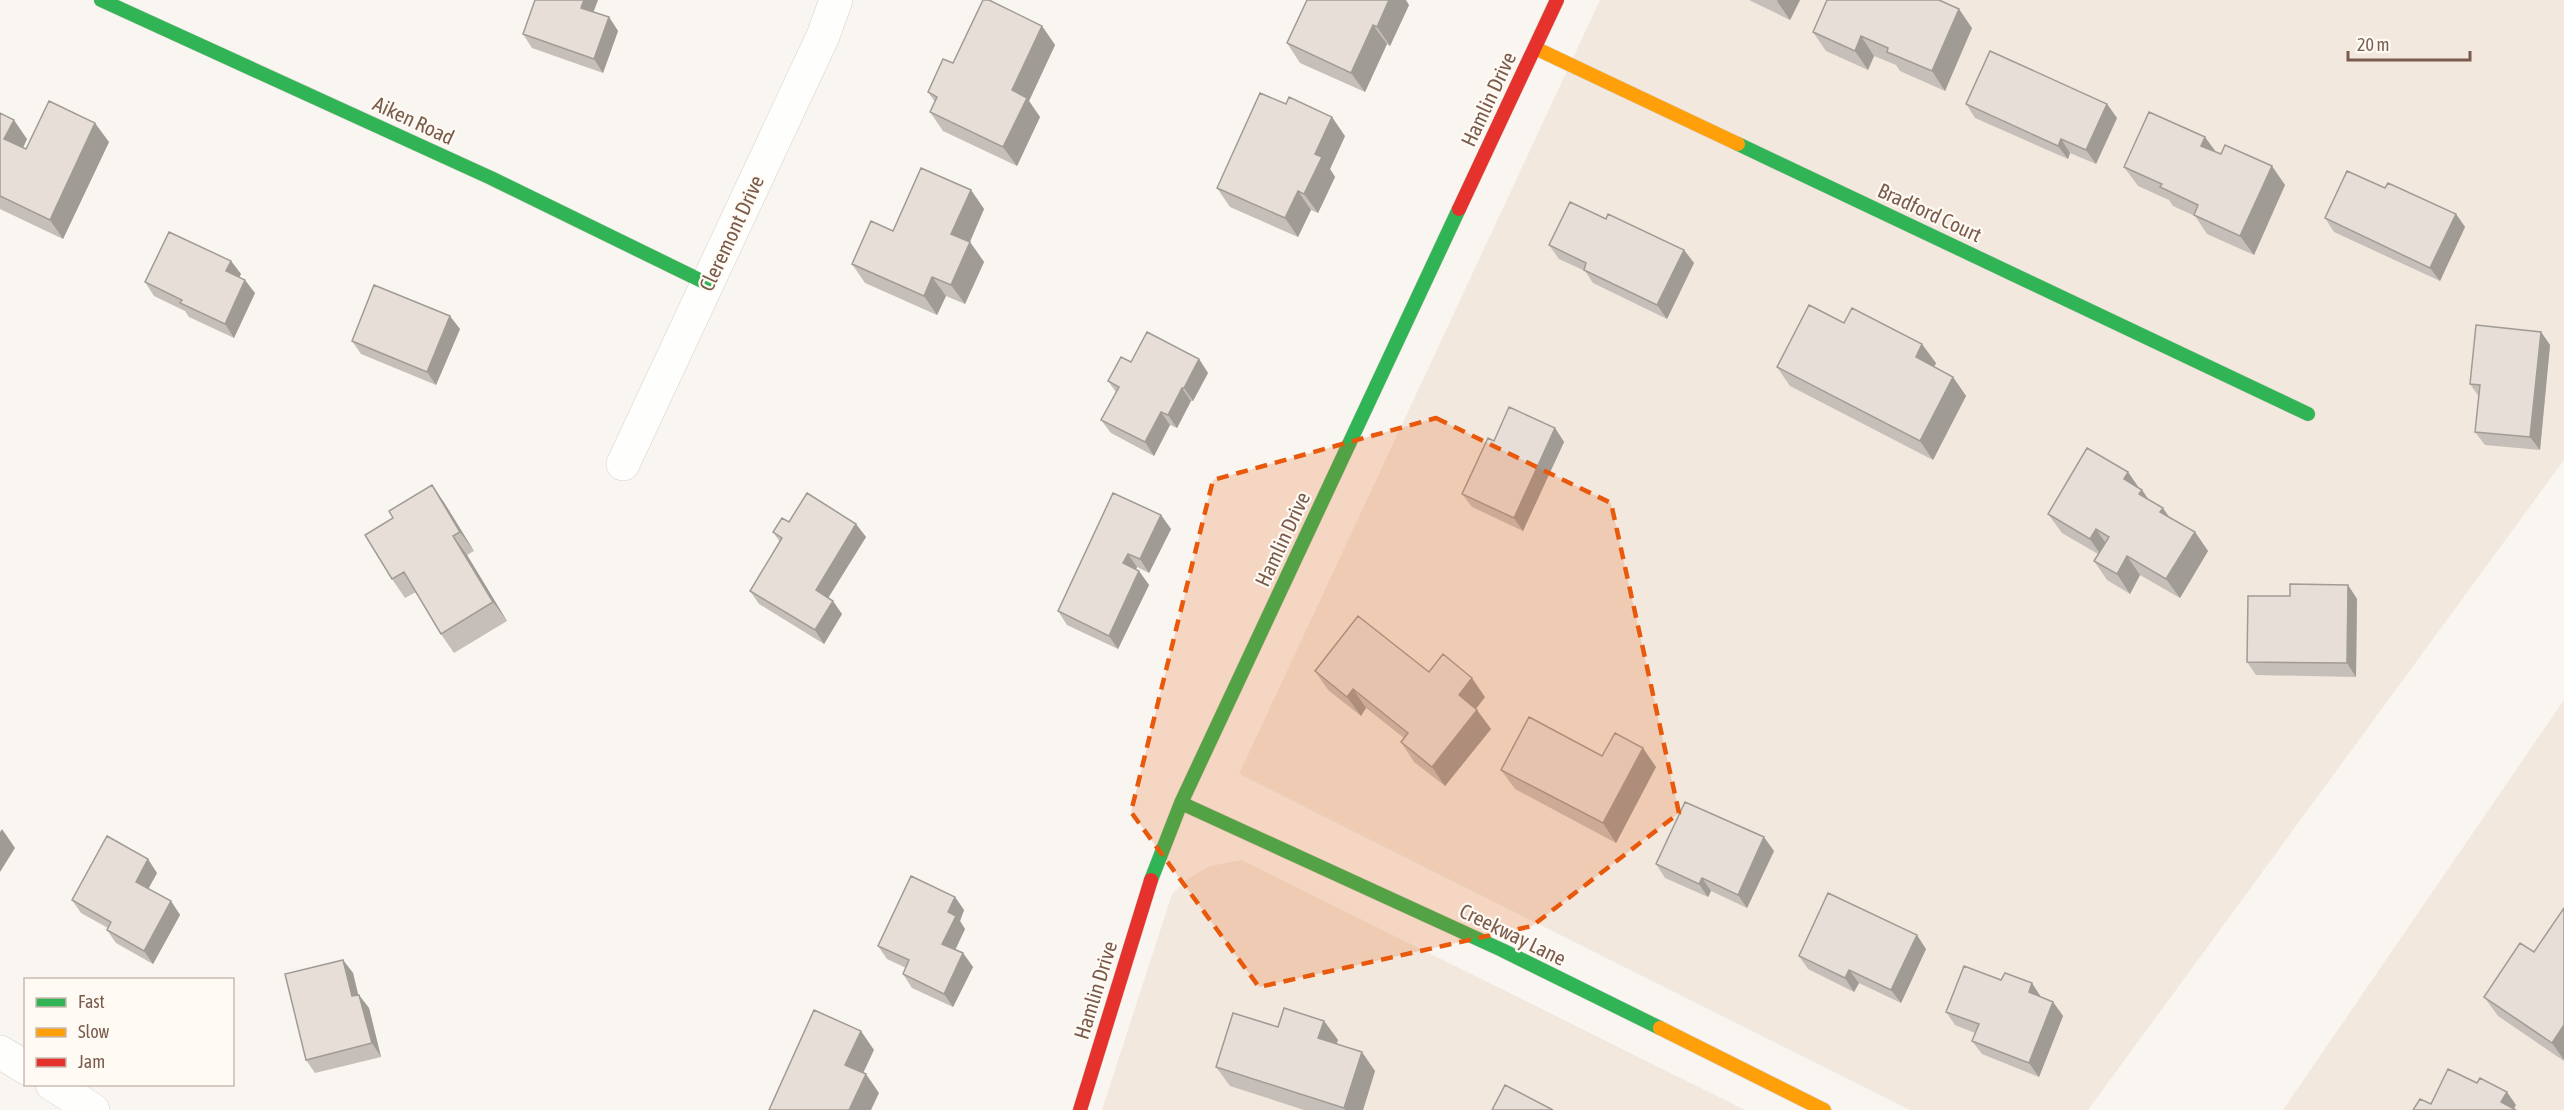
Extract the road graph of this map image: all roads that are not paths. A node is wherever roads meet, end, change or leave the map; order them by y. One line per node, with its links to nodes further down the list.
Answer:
1 (101, 0): 5 (street, Aiken Road)
2 (836, 0): 5 (street, Cleremont Drive)
3 (1557, 0): 4 (street, Hamlin Drive)
4 (1535, 48): 6 (street, Bradford Court); 8 (street, Hamlin Drive)
5 (708, 284): 7 (street, Cleremont Drive)
6 (2308, 414)
7 (623, 464)
8 (1181, 803): 13 (street, Hamlin Drive); 14 (street, Creekway Lane)
9 (0, 1052): 10 (street)
10 (24, 1067)
11 (55, 1086): 12 (street)
12 (93, 1110)
13 (1080, 1110)
14 (1824, 1110)

